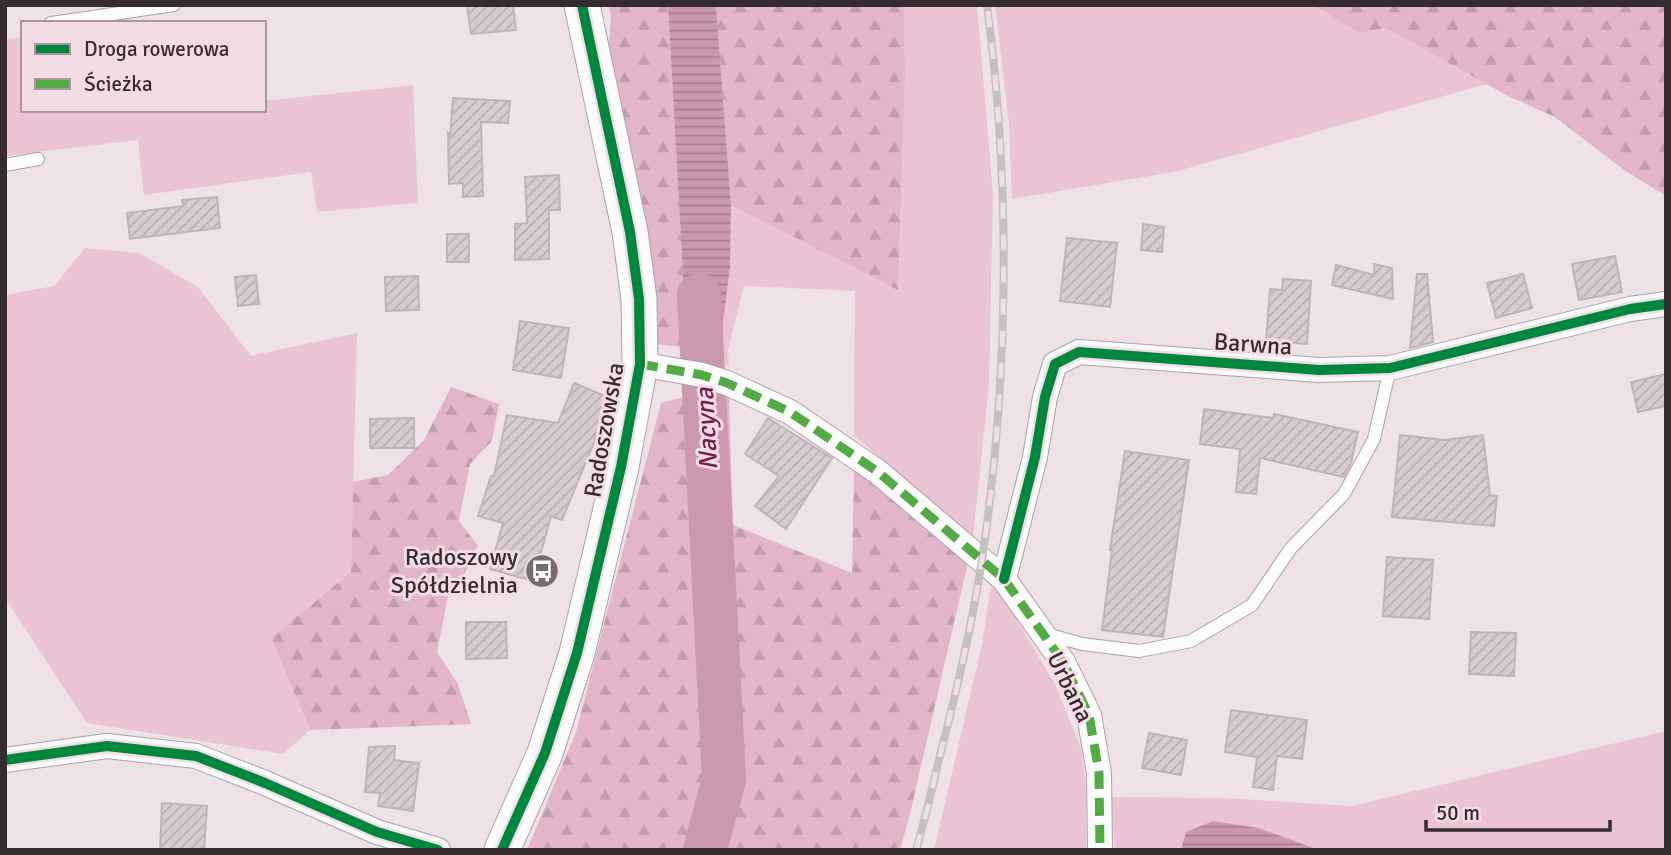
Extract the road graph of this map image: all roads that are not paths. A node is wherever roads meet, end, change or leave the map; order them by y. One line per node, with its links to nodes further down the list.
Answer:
1 (174, 5): 3 (lane)
2 (582, 5): 7 (street, Radoszowska)
3 (65, 21)
4 (38, 159): 5 (lane)
5 (5, 165)
6 (1666, 304): 8 (street, Barwna)
7 (639, 364): 9 (street); 13 (street, Radoszowska)
8 (1390, 368): 9 (street, Barwna); 10 (lane)
9 (1004, 579): 10 (street, Urbana)
10 (1043, 634): 14 (street, Urbana)
11 (5, 760): 12 (street)
12 (438, 850)
13 (502, 850)
14 (1100, 850)

